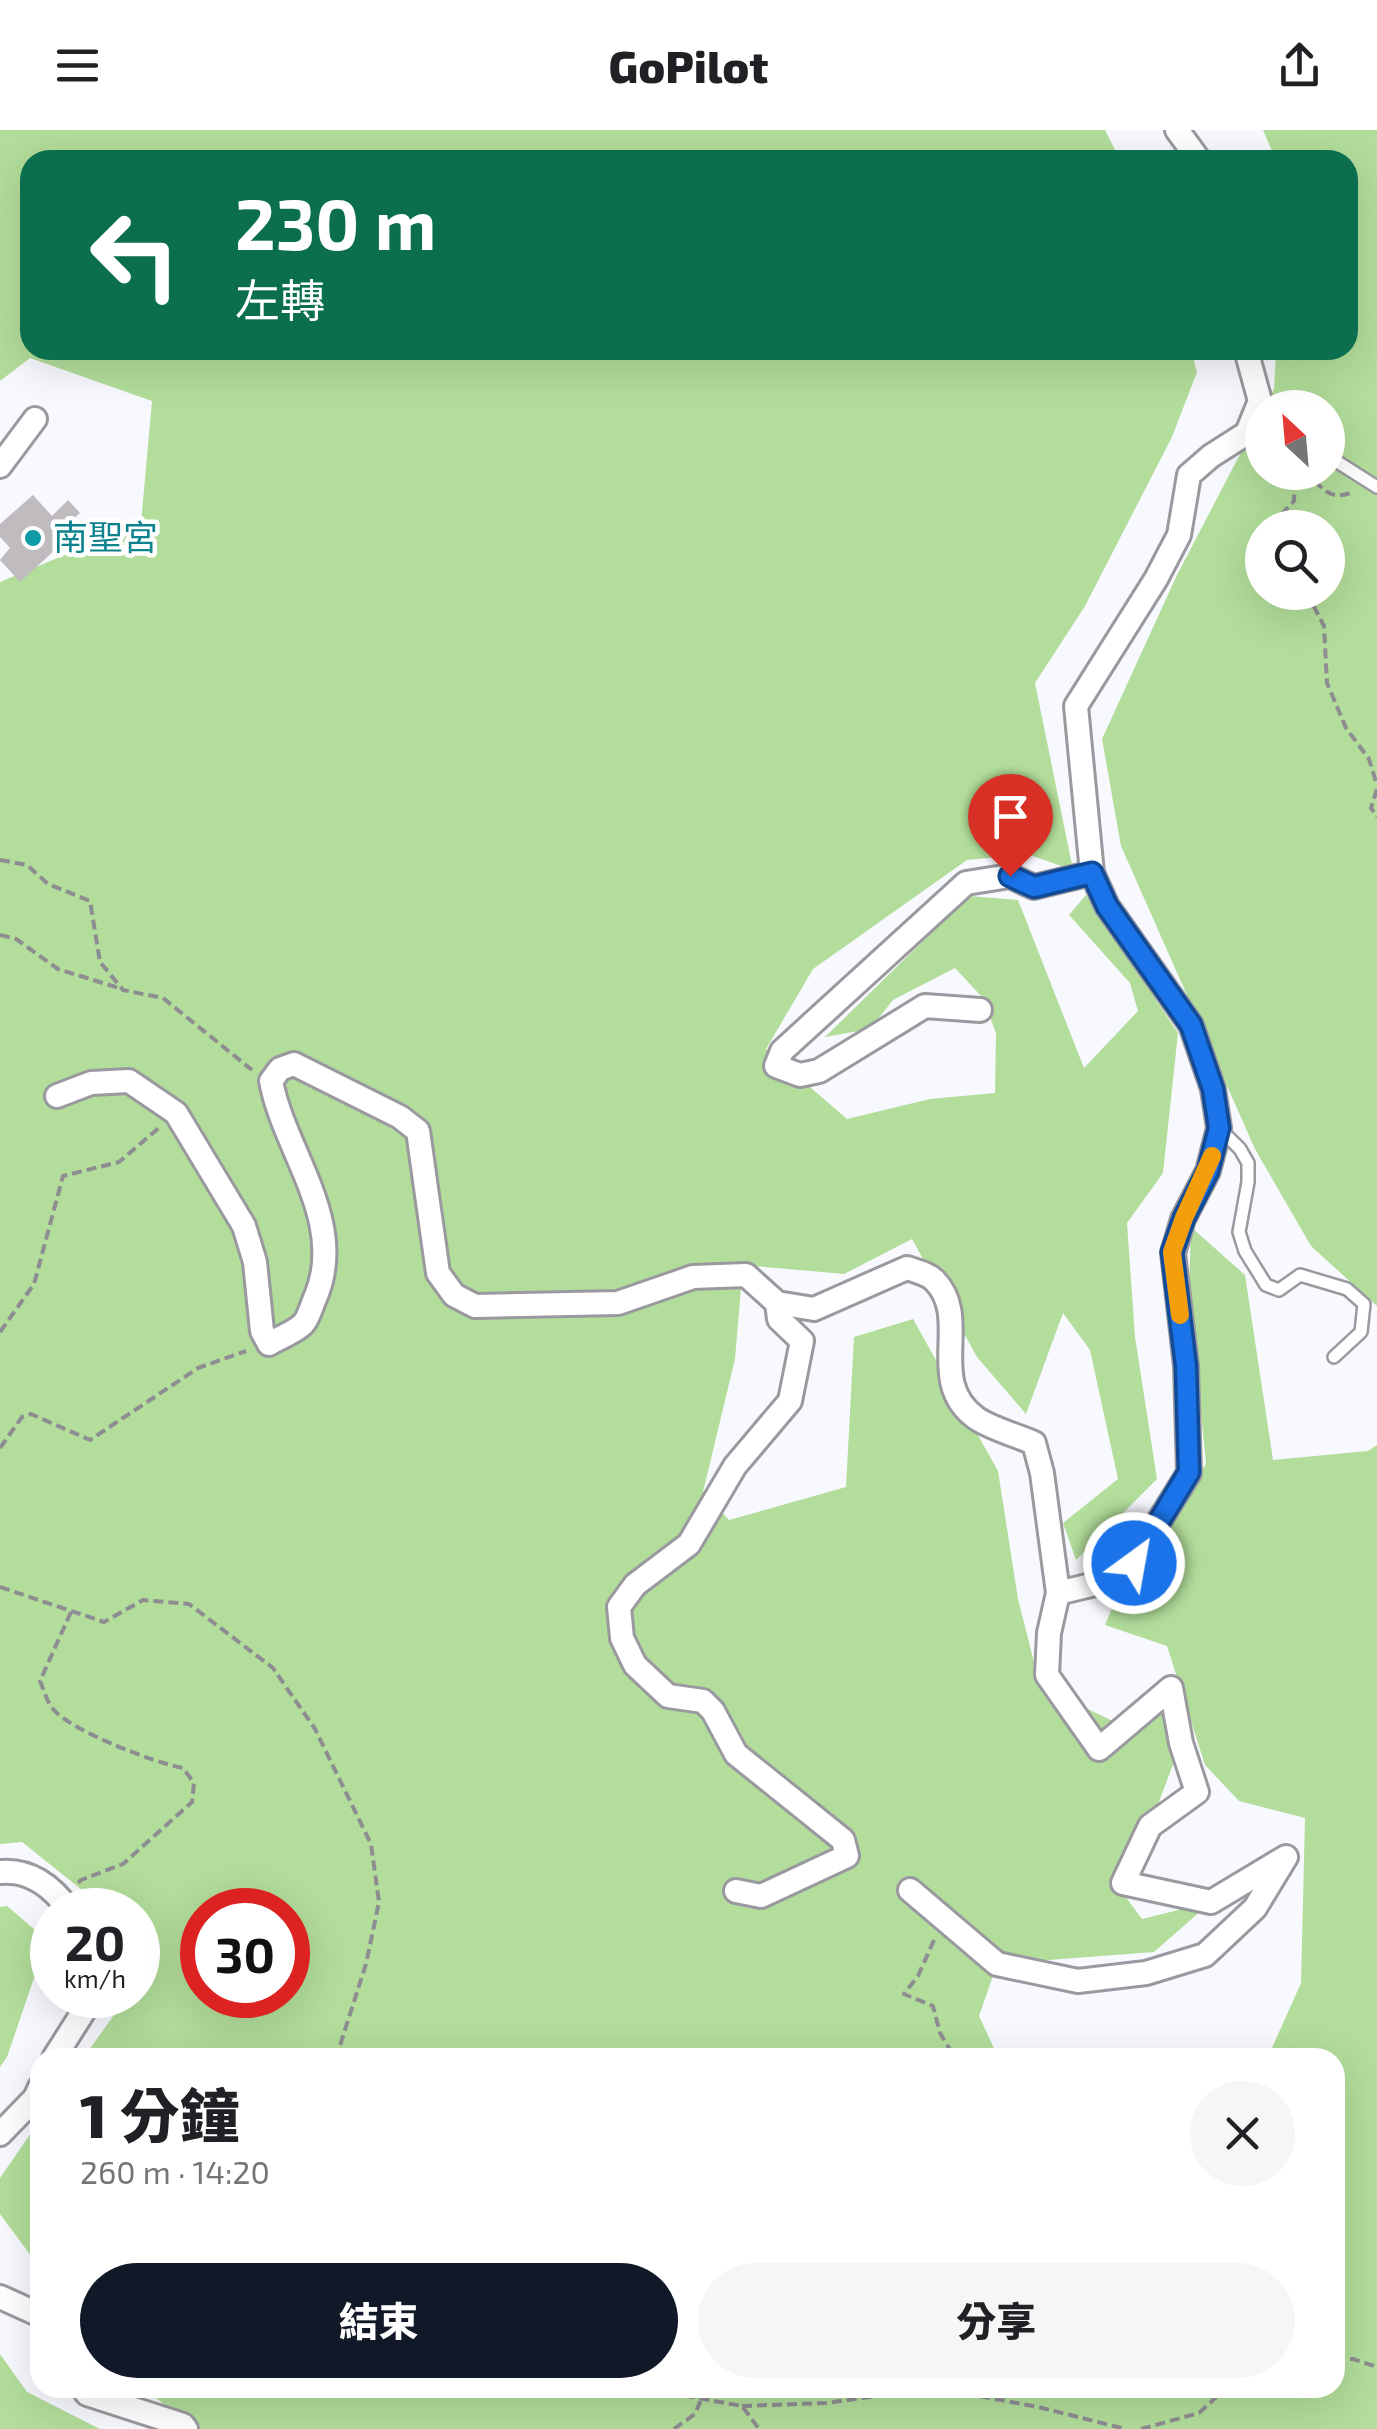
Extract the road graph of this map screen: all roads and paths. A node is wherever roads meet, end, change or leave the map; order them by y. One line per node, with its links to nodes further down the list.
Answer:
1 (1249, 360): 2 (street)
2 (1257, 390)
3 (35, 420): 5 (street)
4 (1245, 440): 13 (street)
5 (0, 466)
6 (1345, 467): 7 (lane)
7 (1374, 486): 8 (path)
8 (1286, 510)
9 (1316, 610): 10 (path)
10 (1377, 787): 11 (path)
11 (1377, 817)
12 (0, 860): 15 (path)
13 (1092, 873): 16 (street); 20 (street)
14 (0, 935): 15 (path)
15 (122, 990): 18 (path)
16 (980, 1010)
17 (56, 1096): 19 (street)
18 (274, 1100): 21 (street); 23 (street)
19 (176, 1114): 22 (path); 23 (street)
20 (1219, 1128): 24 (lane); 27 (street)
21 (777, 1303): 27 (street); 33 (street)
22 (0, 1332)
23 (269, 1344): 25 (path)
24 (1334, 1357)
25 (0, 1448)
26 (0, 1588): 28 (path)
27 (1058, 1593): 34 (street)
28 (71, 1612): 31 (path); 37 (path)
29 (0, 1872): 30 (street)
30 (48, 1888)
31 (76, 1888)
32 (910, 1890): 34 (street)
33 (736, 1891)
34 (944, 1918): 38 (path)
35 (79, 2018): 36 (street)
36 (60, 2048)
37 (339, 2048)
38 (949, 2048)
39 (30, 2103): 40 (street)
40 (0, 2134)
41 (0, 2296): 42 (street)
42 (30, 2310)
43 (1345, 2359): 44 (path)
44 (1377, 2367)
45 (99, 2398): 52 (street)
46 (691, 2398): 50 (path)
47 (863, 2398): 51 (path)
48 (990, 2398): 55 (path)
49 (1215, 2398): 56 (path)
50 (700, 2400): 51 (path); 53 (path)
51 (742, 2406): 54 (path)
52 (186, 2429)
53 (674, 2429)
54 (759, 2429)
55 (1126, 2429)
56 (1141, 2429)

